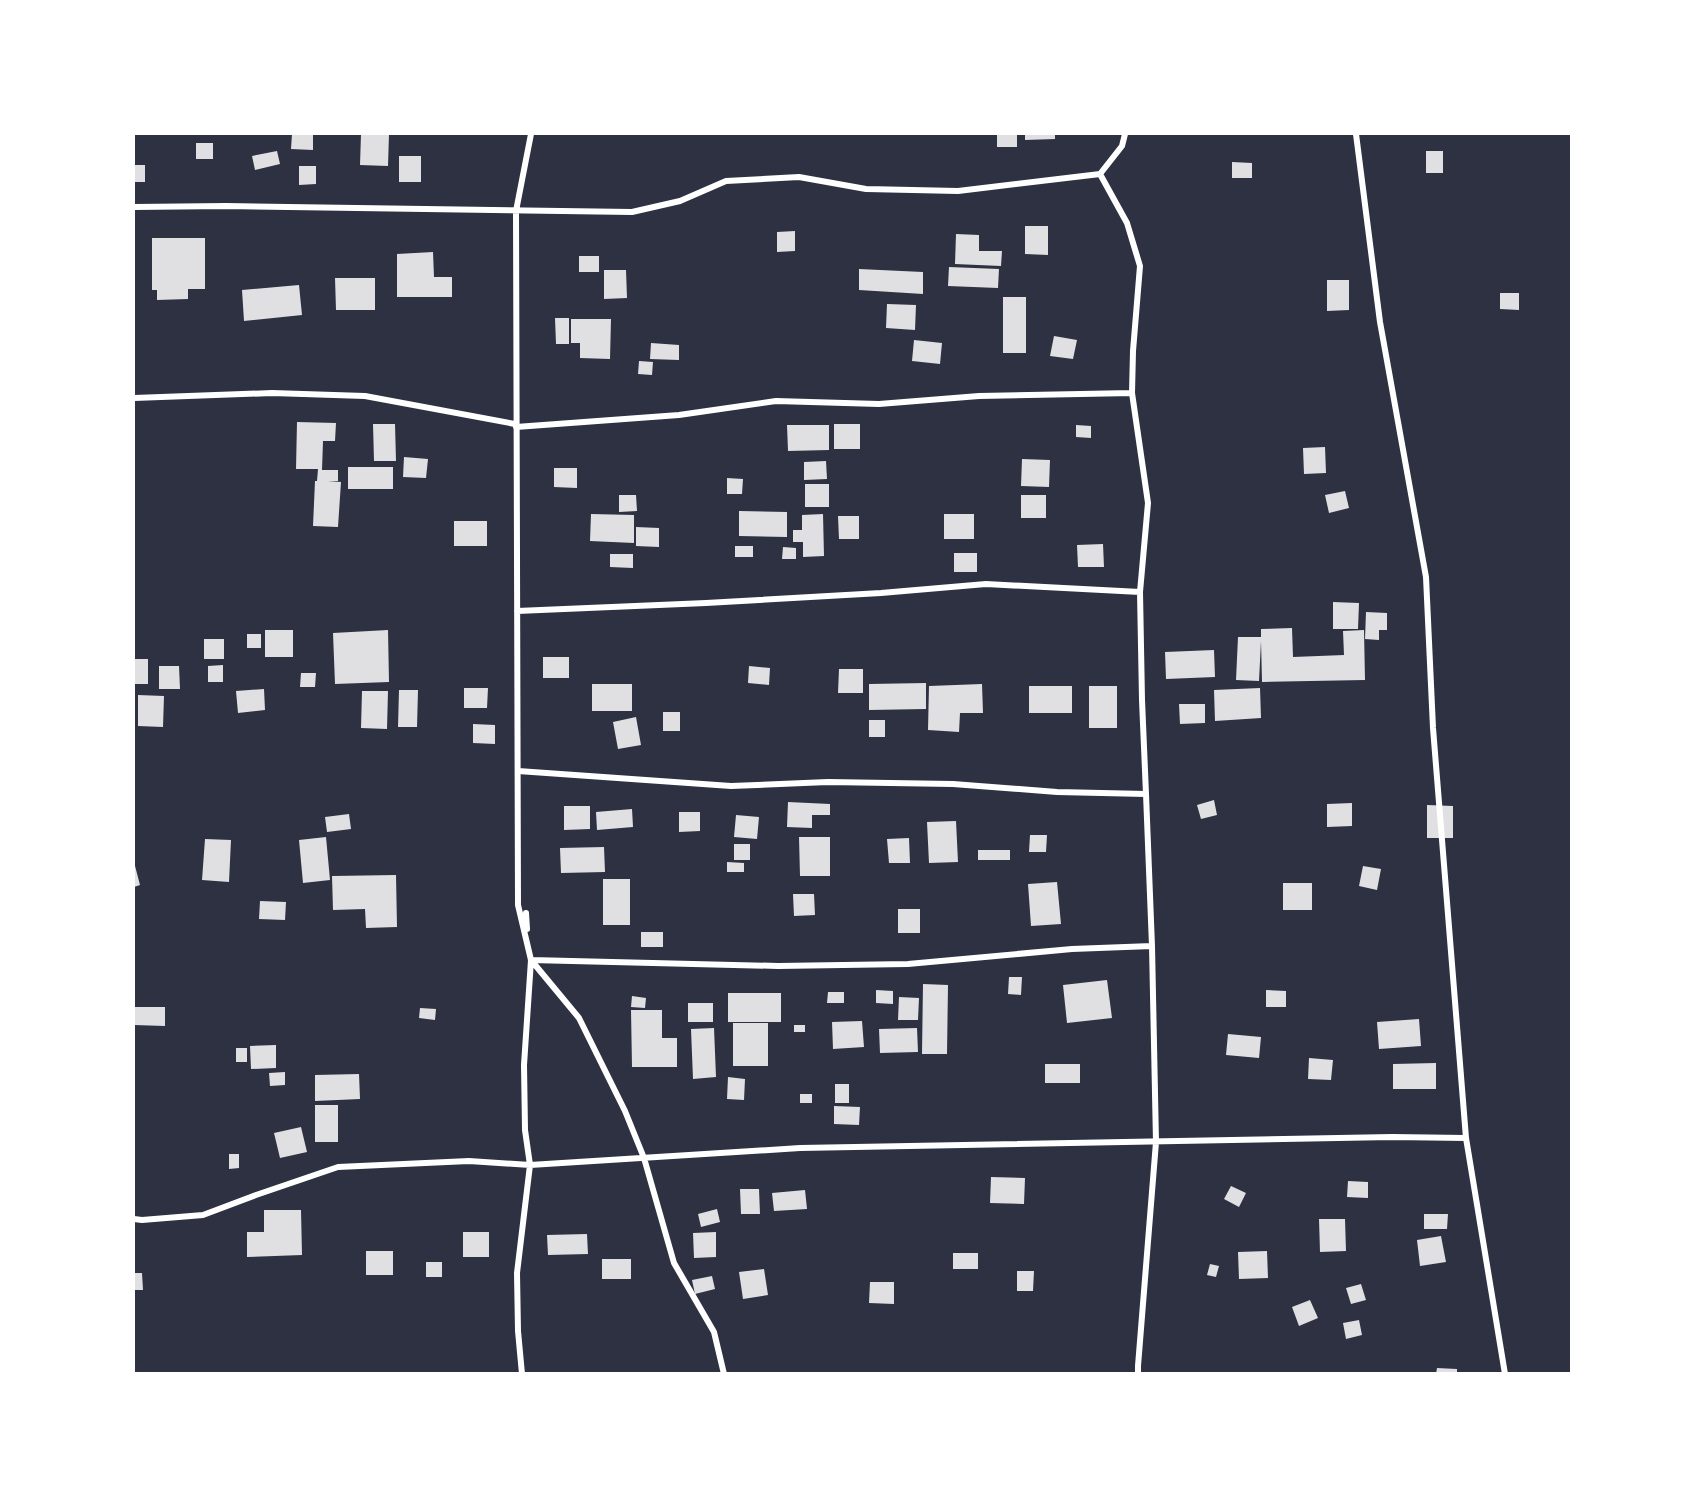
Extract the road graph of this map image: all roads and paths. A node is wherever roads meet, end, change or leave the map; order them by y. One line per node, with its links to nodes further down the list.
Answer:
1 (531, 134): 6 (street)
2 (1125, 134): 4 (street)
3 (1356, 134): 17 (street)
4 (1100, 174): 6 (street); 7 (street)
5 (134, 207): 6 (street)
6 (516, 211): 9 (street)
7 (1132, 393): 9 (street); 10 (street)
8 (134, 398): 9 (street)
9 (516, 426): 11 (street)
10 (1140, 592): 11 (street); 13 (street)
11 (517, 611): 12 (street)
12 (518, 771): 13 (street); 16 (street)
13 (1146, 794): 15 (street)
14 (525, 913): 16 (street)
15 (1152, 946): 16 (street); 18 (street)
16 (531, 960): 19 (street); 20 (street)
17 (1466, 1138): 18 (street); 25 (street)
18 (1156, 1142): 19 (street); 24 (street)
19 (644, 1158): 20 (street); 23 (street)
20 (530, 1165): 21 (street); 22 (street)
21 (134, 1219)
22 (522, 1374)
23 (724, 1374)
24 (1138, 1374)
25 (1506, 1374)

